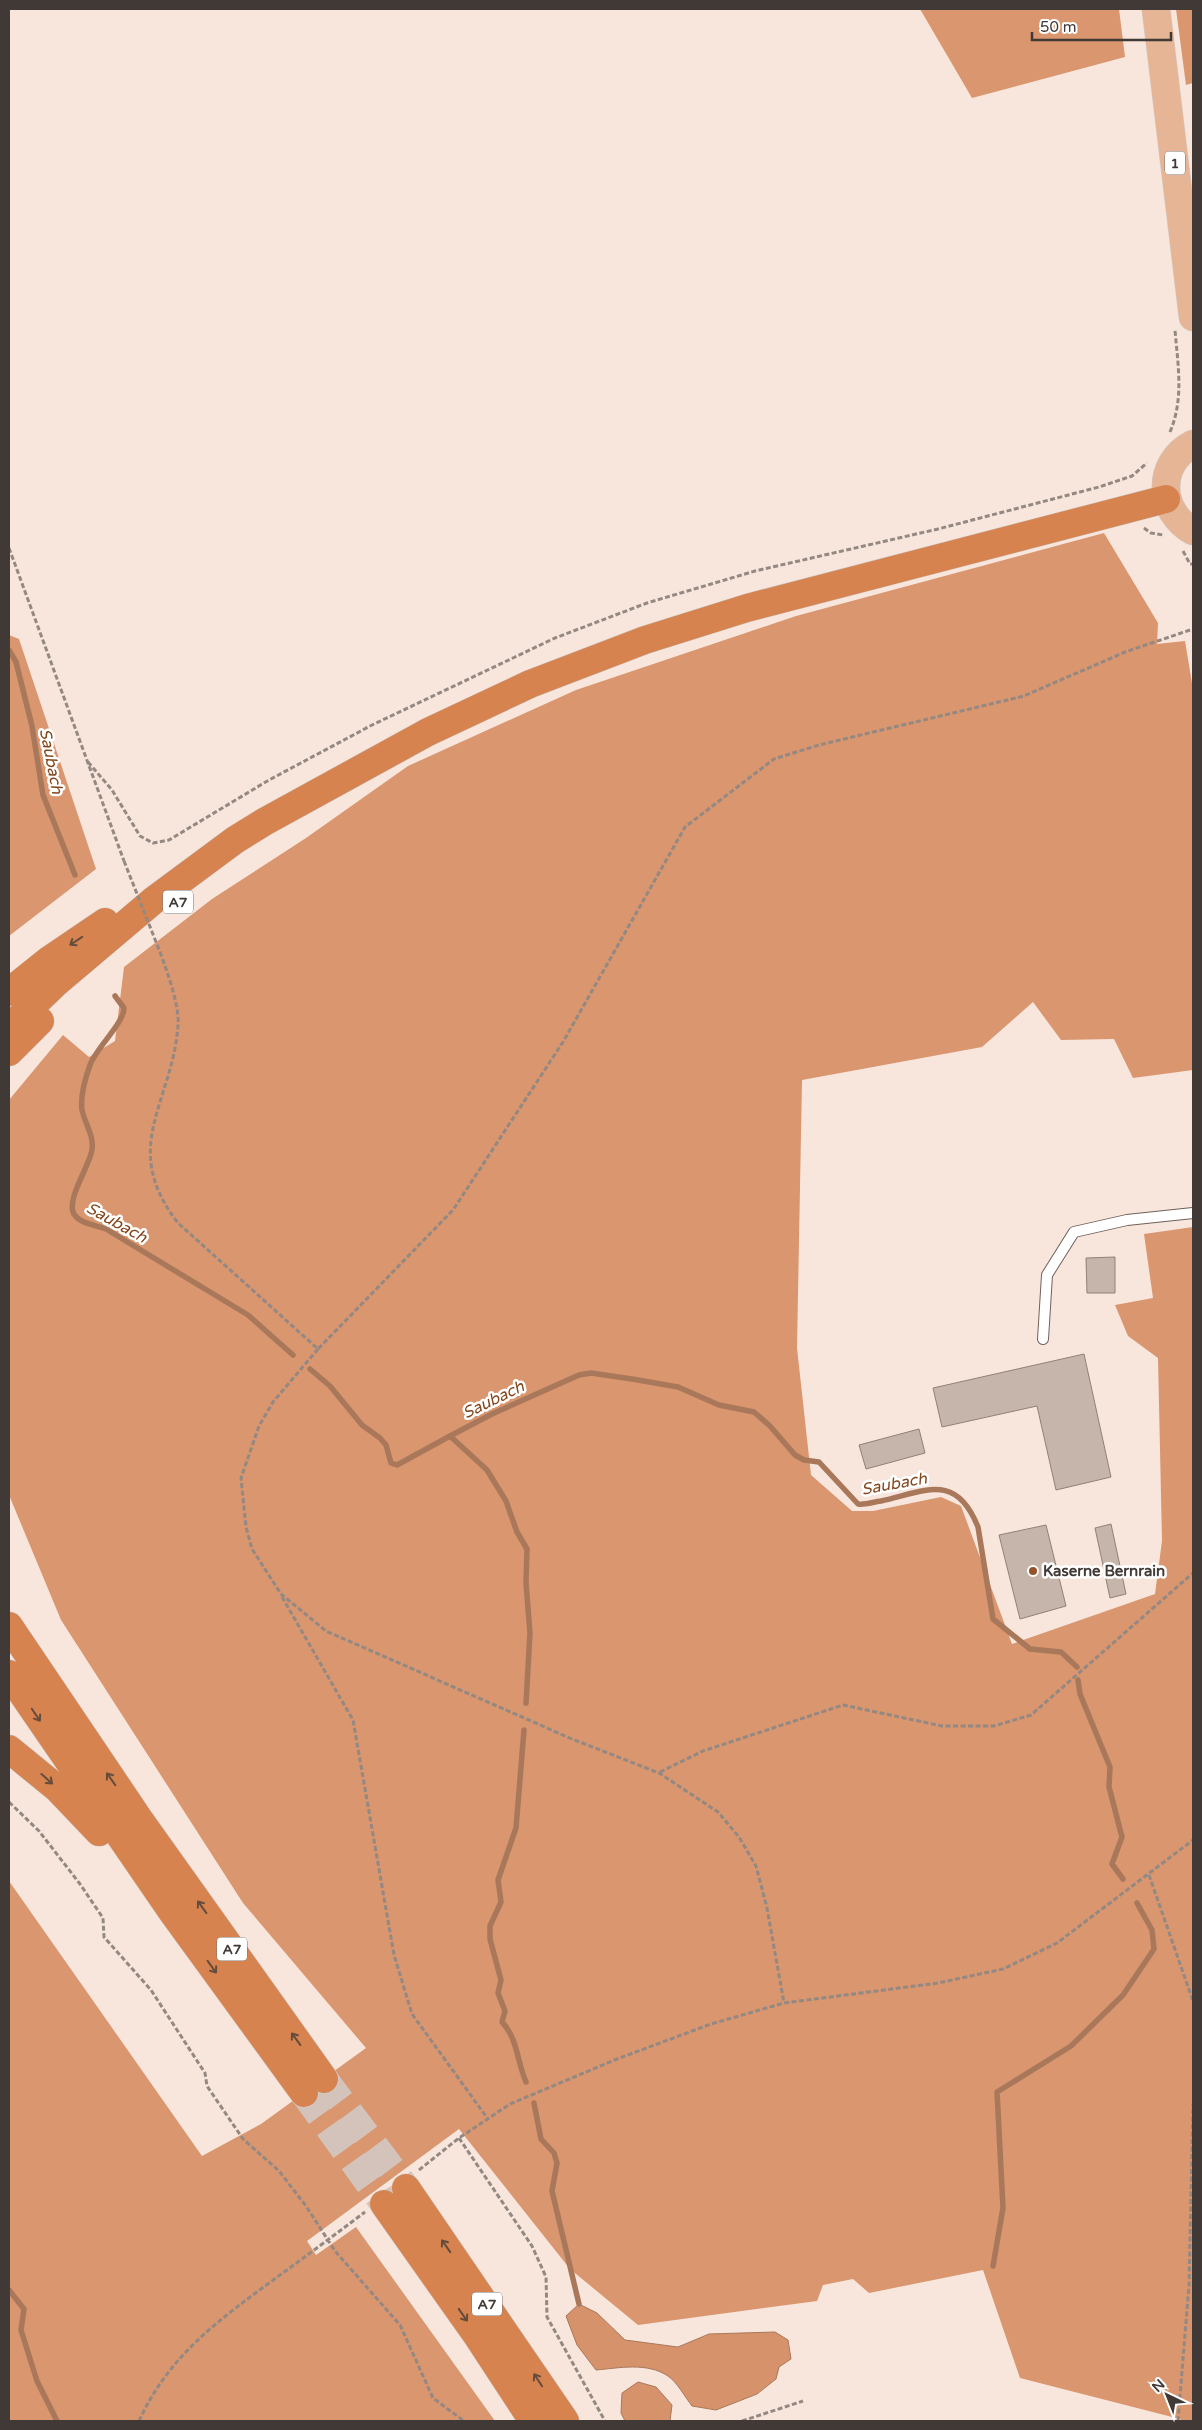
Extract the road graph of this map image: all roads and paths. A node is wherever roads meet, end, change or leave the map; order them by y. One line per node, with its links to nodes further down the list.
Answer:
1 (1156, 9): 2 (main road, 1)
2 (1193, 317)
3 (1193, 444): 4 (main road)
4 (1166, 499): 5 (main road); 8 (highway)
5 (1193, 531)
6 (9, 548): 17 (path, bridge)
7 (1193, 629): 17 (path)
8 (361, 769): 9 (highway, A7); 11 (highway, A7)
9 (235, 840): 10 (highway, A7, one-way to 10); 12 (highway, A7)
10 (9, 992)
11 (42, 1019): 13 (highway, A7); 14 (highway, A7)
12 (9, 1028)
13 (9, 1052)
14 (9, 1062)
15 (1193, 1213): 16 (lane)
16 (1044, 1339)
17 (318, 1348): 19 (path)
18 (1193, 1573): 23 (path)
19 (281, 1594): 23 (path); 31 (path)
20 (9, 1626): 27 (highway, A7, one-way to 20)
21 (9, 1674): 27 (highway, A7, one-way to 27)
22 (9, 1749): 27 (highway, A7, one-way to 27)
23 (659, 1773): 29 (path)
24 (9, 1802): 35 (path)
25 (1193, 1840): 26 (path)
26 (1149, 1875): 28 (path); 29 (path)
27 (173, 1913)
28 (1193, 2001)
29 (784, 2003): 31 (path)
30 (1193, 2104): 43 (path)
31 (488, 2119): 32 (path)
32 (459, 2138): 33 (path); 41 (path)
33 (409, 2181): 40 (highway, A7, one-way to 33)
34 (375, 2207): 35 (path); 39 (highway, A7, one-way to 39)
35 (327, 2241): 37 (path); 38 (path)
36 (803, 2401): 42 (path)
37 (139, 2421)
38 (464, 2421)
39 (533, 2421)
40 (564, 2421)
41 (605, 2421)
42 (742, 2421)
43 (1178, 2421)

